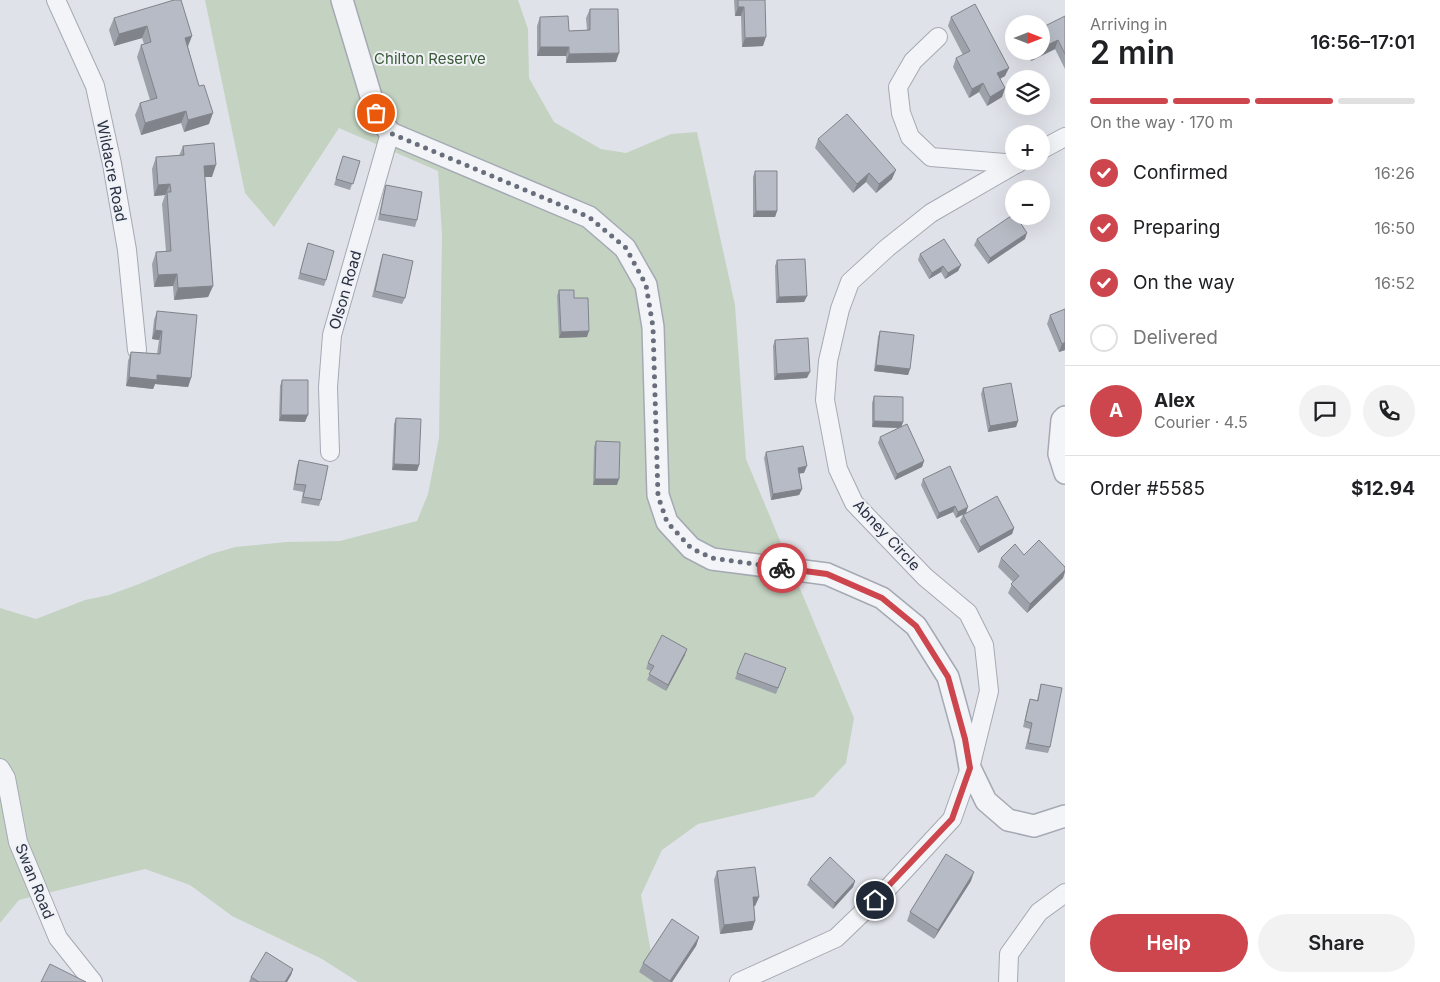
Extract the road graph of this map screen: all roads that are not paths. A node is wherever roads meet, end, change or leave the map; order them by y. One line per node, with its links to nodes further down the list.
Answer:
1 (56, 0): 9 (street, Wildacre Road)
2 (342, 0): 4 (street)
3 (938, 37): 7 (street)
4 (390, 133): 11 (street, Olson Road); 14 (street)
5 (1065, 137): 6 (street)
6 (1050, 145)
7 (1005, 161)
8 (1005, 170): 14 (street, Abney Circle)
9 (137, 350)
10 (1065, 417): 12 (street)
11 (330, 452)
12 (1065, 473)
13 (0, 768): 17 (street, Swan Road)
14 (970, 768): 15 (street); 18 (street, Abney Circle)
15 (1065, 816)
16 (1065, 893): 19 (street)
17 (93, 982)
18 (739, 982)
19 (1008, 982)

